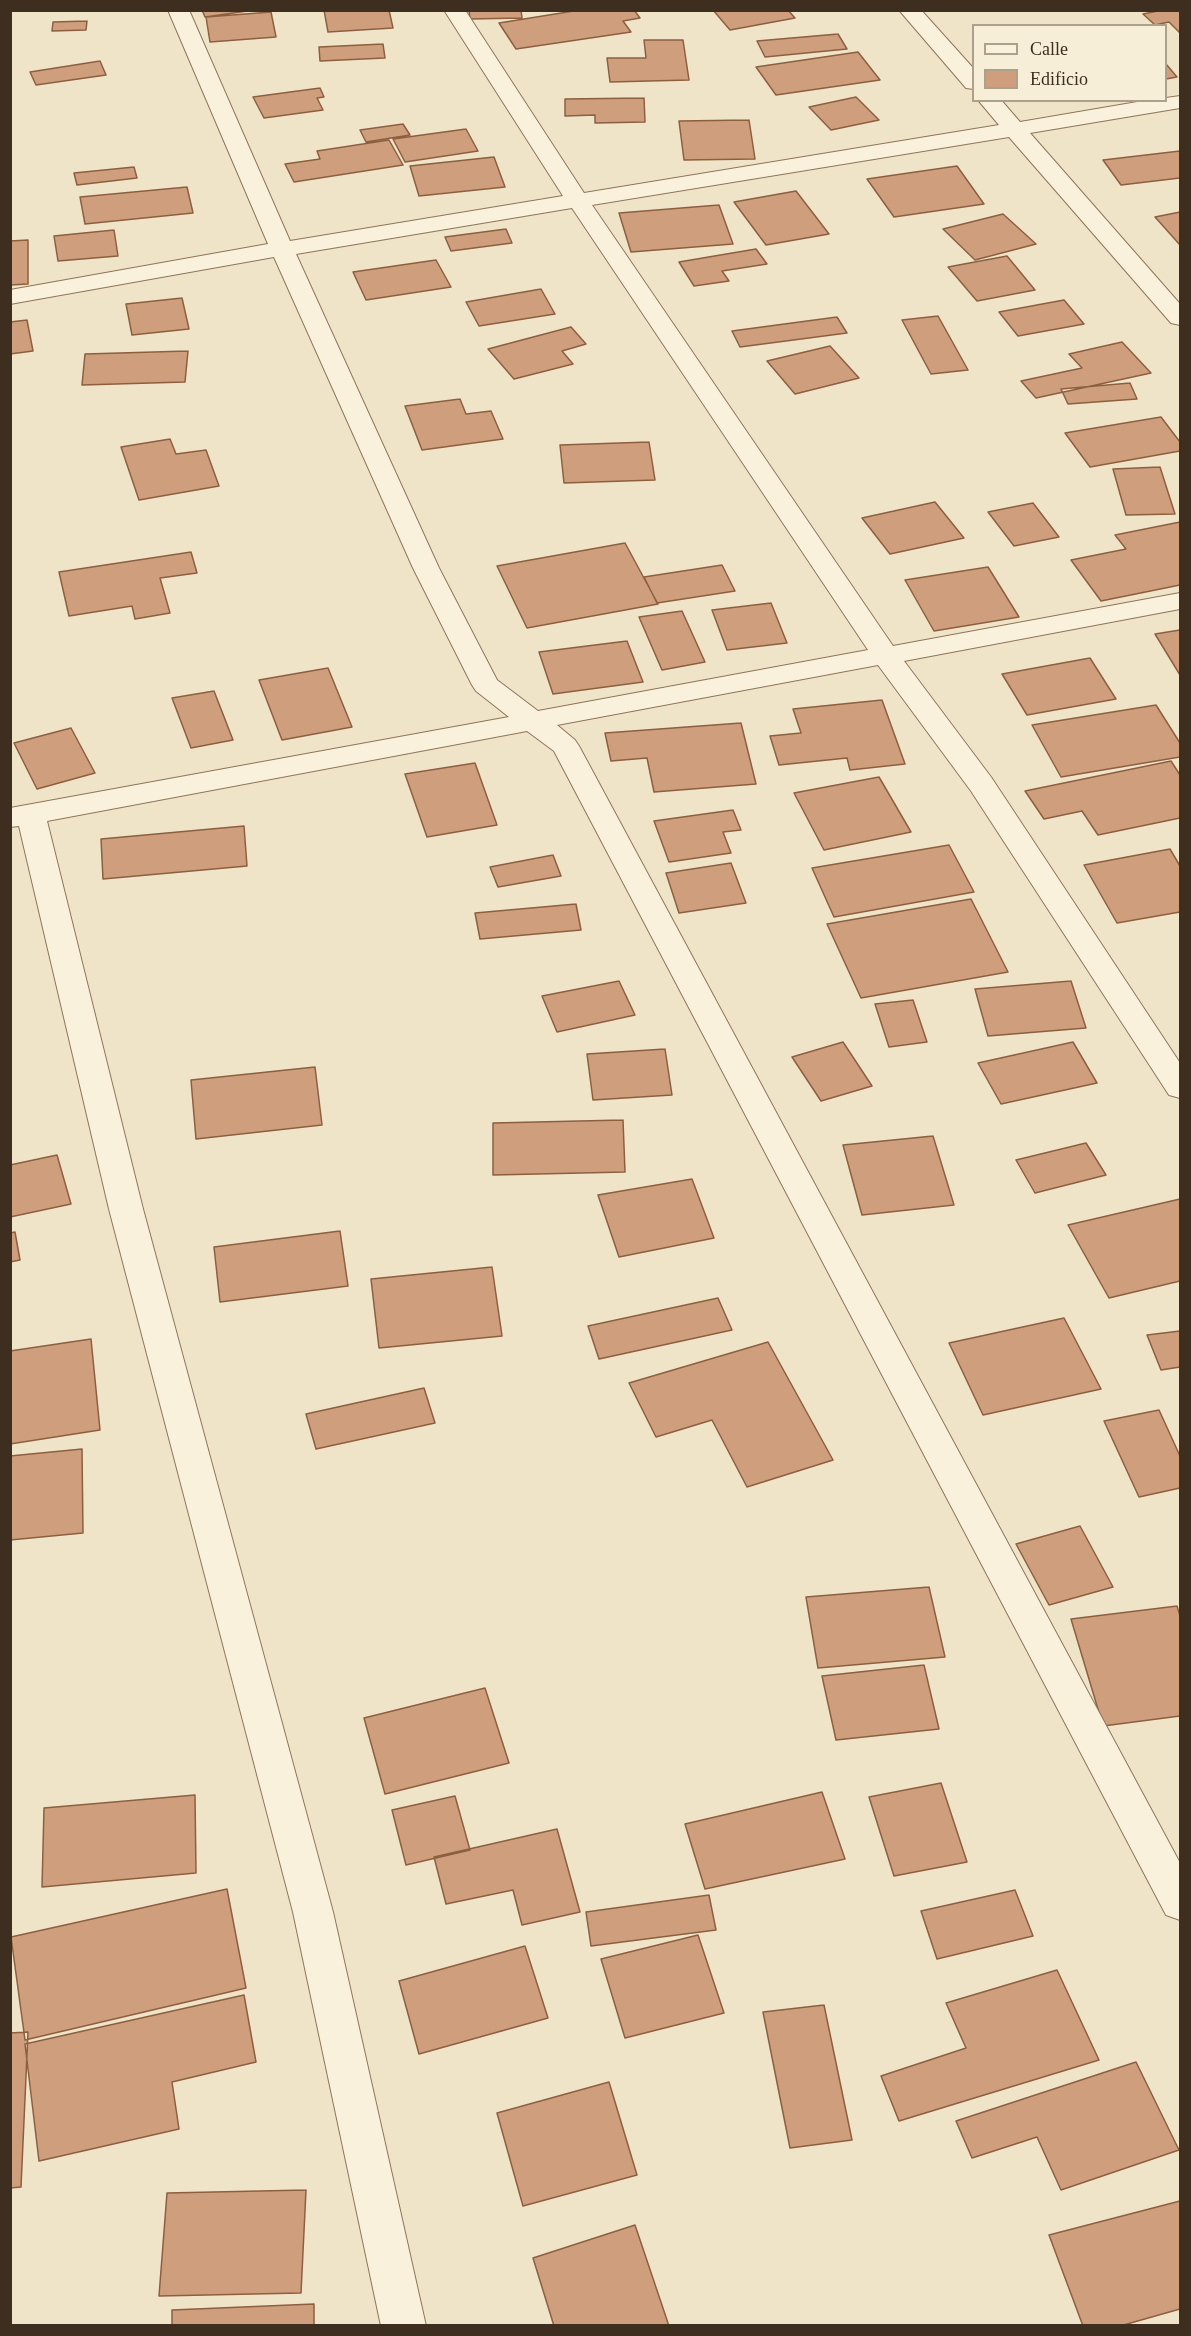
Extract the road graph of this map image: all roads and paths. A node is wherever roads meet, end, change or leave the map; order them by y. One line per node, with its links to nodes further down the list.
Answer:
1 (178, 10): 9 (street)
2 (454, 10): 8 (street)
3 (909, 10): 4 (street)
4 (972, 81)
5 (991, 102): 7 (street)
6 (1180, 102): 7 (street)
7 (1015, 130): 8 (street); 11 (street)
8 (578, 201): 9 (street); 13 (street)
9 (282, 249): 10 (street); 14 (street)
10 (10, 297)
11 (1180, 318)
12 (1180, 601): 13 (street)
13 (885, 655): 14 (street); 16 (street)
14 (531, 720): 15 (street); 17 (street)
15 (21, 816): 18 (street)
16 (1180, 1087)
17 (1180, 1902)
18 (404, 2325)

